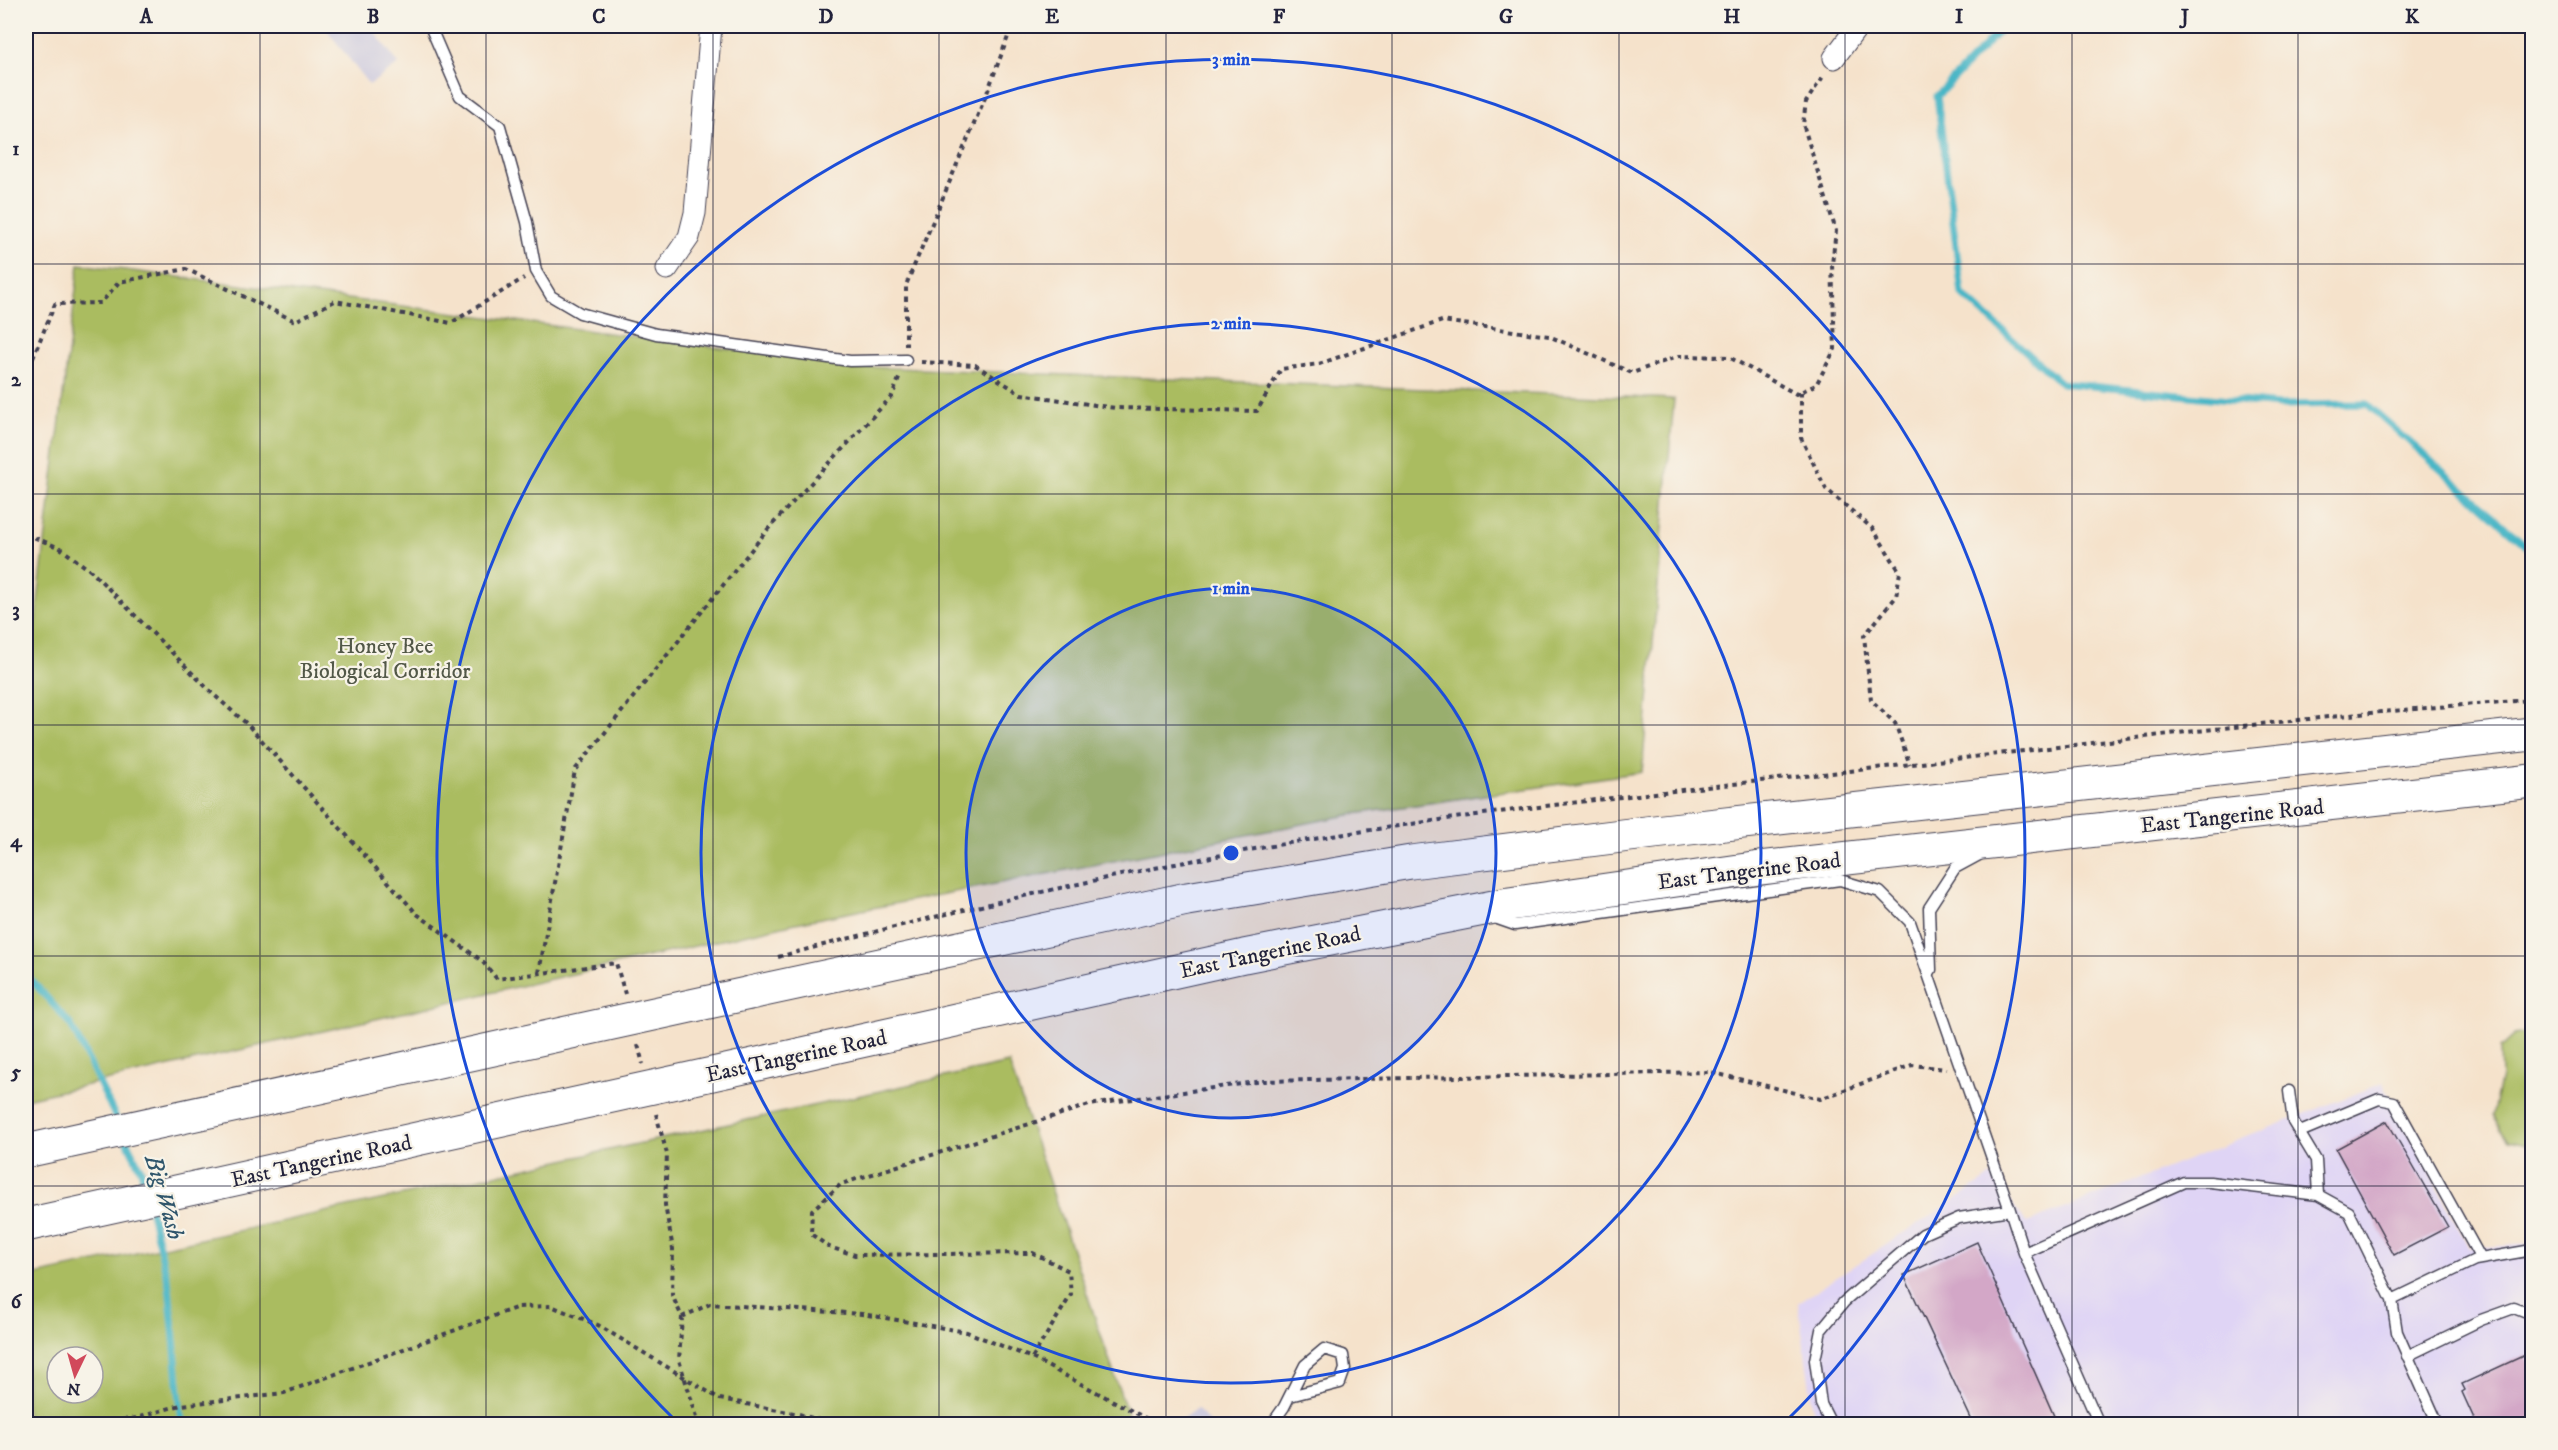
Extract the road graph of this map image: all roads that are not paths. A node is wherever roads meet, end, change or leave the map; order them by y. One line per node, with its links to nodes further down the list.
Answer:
1 (430, 26): 6 (lane)
2 (711, 26): 5 (street)
3 (1858, 26): 4 (street)
4 (1834, 58)
5 (667, 269)
6 (906, 360)
7 (2532, 734): 14 (main road, bridge)
8 (2532, 781): 9 (main road, East Tangerine Road)
9 (2008, 840): 10 (main road, East Tangerine Road); 11 (lane)
10 (1472, 911): 11 (lane); 17 (main road, East Tangerine Road, bridge)
11 (1931, 982): 16 (lane)
12 (2289, 1091): 13 (lane)
13 (2300, 1132): 15 (lane); 20 (lane)
14 (26, 1152)
15 (2318, 1195): 19 (lane); 21 (lane)
16 (2010, 1210): 19 (lane); 26 (lane)
17 (26, 1225)
18 (2532, 1250): 20 (lane)
19 (2024, 1253): 27 (lane)
20 (2481, 1259): 21 (lane)
21 (2392, 1300): 23 (lane)
22 (2532, 1315): 23 (lane)
23 (2408, 1356): 28 (lane)
24 (1290, 1396): 24 (lane); 25 (lane)
25 (1272, 1425)
26 (1831, 1425)
27 (2099, 1425)
28 (2438, 1425)

